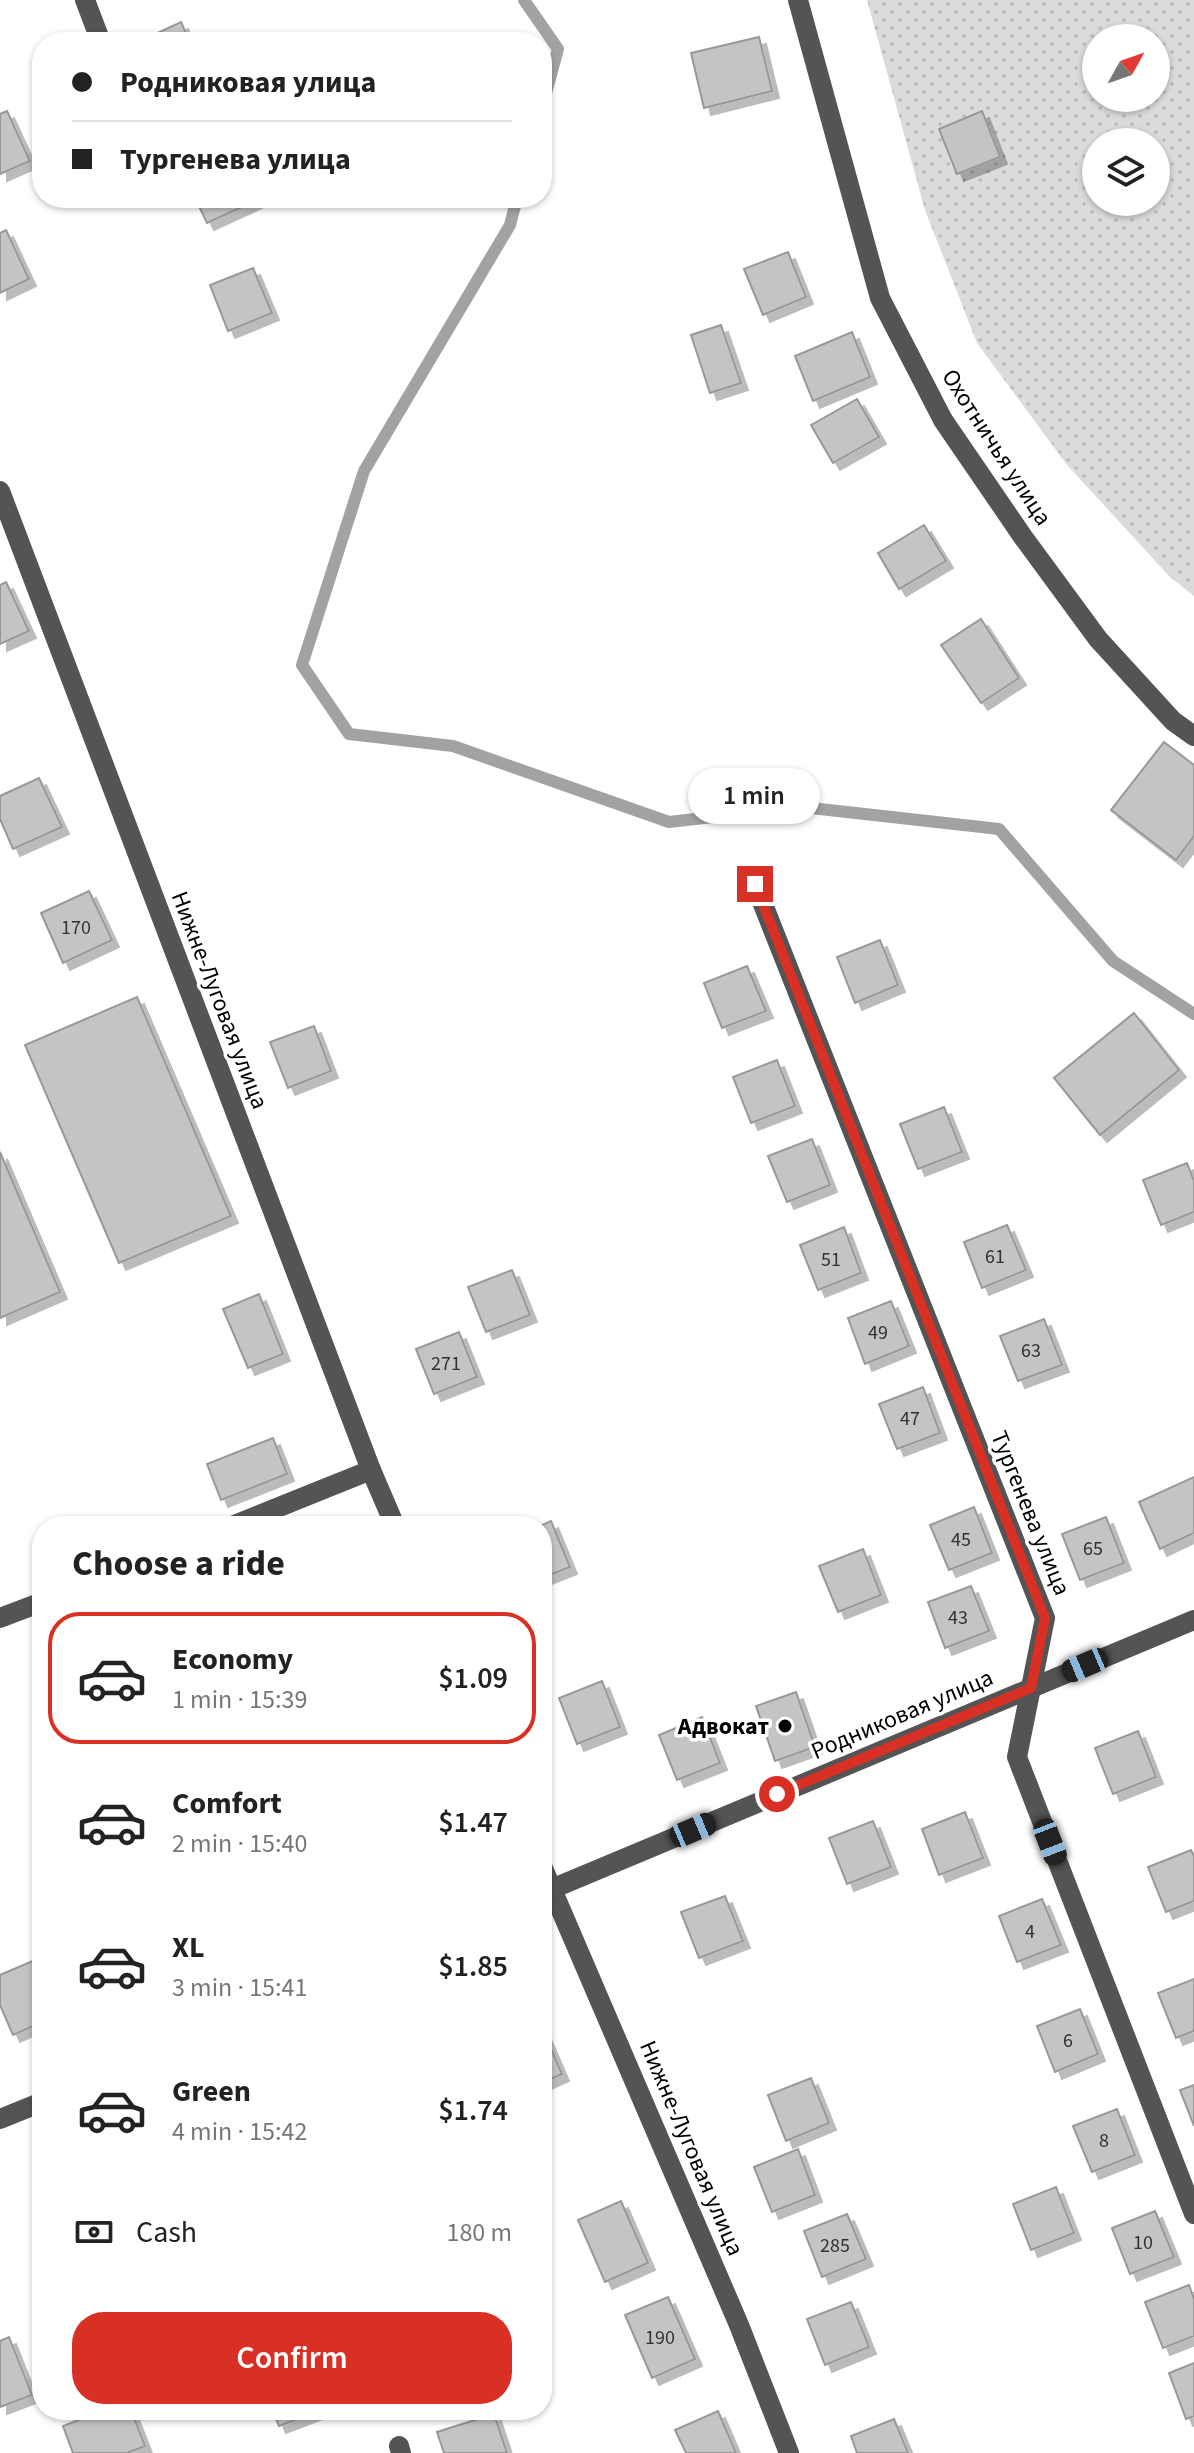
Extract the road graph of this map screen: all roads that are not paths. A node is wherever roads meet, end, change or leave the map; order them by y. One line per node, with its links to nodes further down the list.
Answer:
1 (85, 0): 3 (street)
2 (798, 0): 6 (street, Охотничья улица)
3 (97, 32)
4 (0, 491): 5 (street, Нижне-Луговая улица)
5 (6, 529): 8 (street, Нижне-Луговая улица)
6 (1194, 736)
7 (755, 884): 14 (street, Тургенева улица)
8 (371, 1470): 9 (street); 10 (street, Нижне-Луговая улица)
9 (257, 1516)
10 (391, 1516)
11 (32, 1606): 12 (street)
12 (0, 1618)
13 (1194, 1620): 14 (street, Родниковая улица)
14 (1031, 1688): 15 (street, Родниковая улица); 19 (street, Тургенева улица)
15 (552, 1889)
16 (552, 1902): 20 (street, Нижне-Луговая улица)
17 (32, 2106): 18 (street)
18 (0, 2119)
19 (1194, 2214)
20 (789, 2453)

